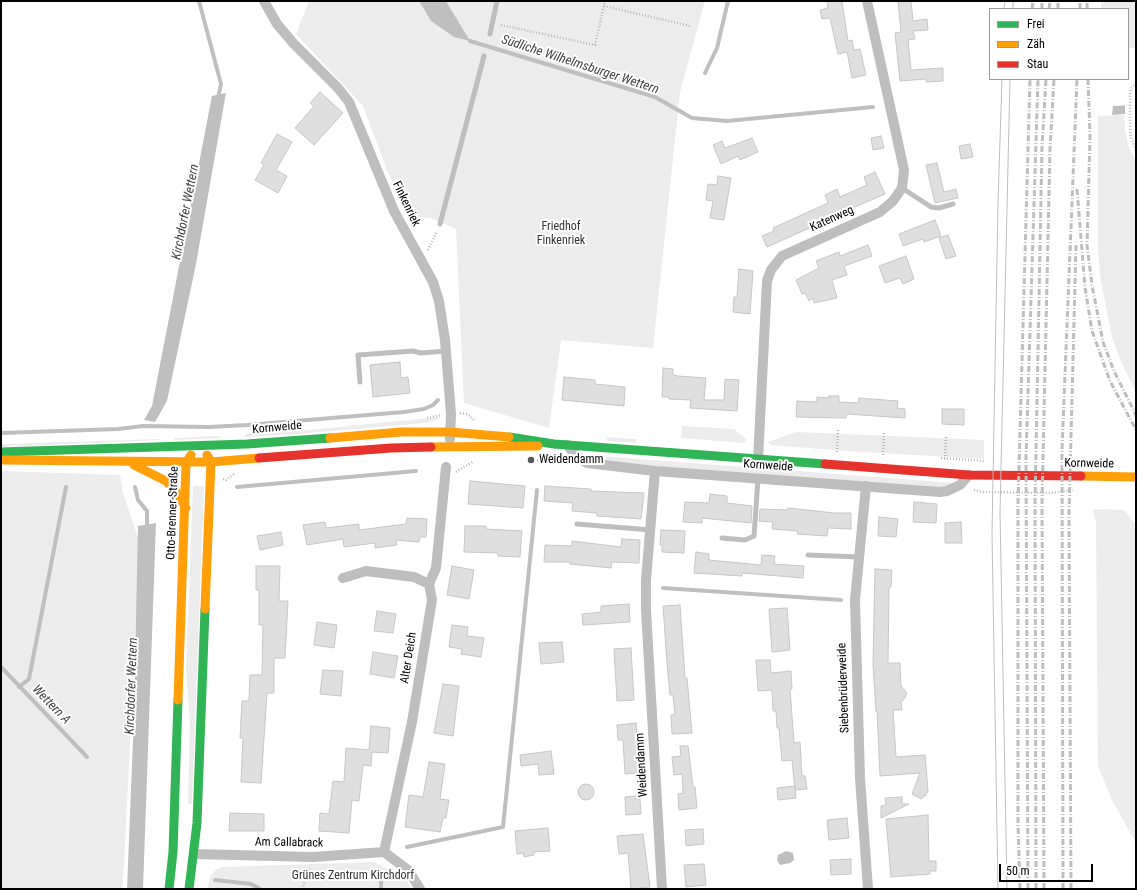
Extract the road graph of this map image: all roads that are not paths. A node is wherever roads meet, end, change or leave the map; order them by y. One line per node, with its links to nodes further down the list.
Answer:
1 (264, 1): 9 (street, Finkenriek)
2 (497, 1): 4 (lane)
3 (867, 1): 6 (street)
4 (490, 34)
5 (484, 56): 8 (lane)
6 (902, 188): 7 (lane); 18 (street, Katenweg)
7 (953, 204)
8 (440, 224)
9 (446, 351): 10 (lane); 11 (street, Finkenriek)
10 (360, 382)
11 (450, 432): 12 (main road, Kornweide); 13 (main road, Kornweide); 15 (street, Finkenriek)
12 (554, 444): 14 (main road, Kornweide); 15 (main road, Kornweide)
13 (199, 445): 16 (main road, Kornweide); 20 (main road); 21 (main road, Otto-Brenner-Straße)
14 (567, 445): 18 (main road, Kornweide); 23 (street, Kornweide)
15 (449, 447): 20 (main road, Kornweide)
16 (1, 452)
17 (1, 460): 19 (main road, Kornweide)
18 (758, 460): 24 (main road, Kornweide)
19 (122, 462): 21 (main road, Kornweide); 28 (main road)
20 (211, 462): 21 (main road, Kornweide); 37 (main road, Otto-Brenner-Straße)
21 (186, 463): 28 (main road, Otto-Brenner-Straße)
22 (446, 467): 35 (street, Alter Deich)
23 (655, 471): 26 (street, Kornweide); 30 (street, Weidendamm)
24 (969, 475): 25 (main road, Kornweide); 27 (street, Kornweide)
25 (1136, 477)
26 (758, 479): 27 (street, Kornweide); 31 (lane)
27 (866, 486): 33 (street, Siebenbrüderweide)
28 (186, 508): 37 (main road, Otto-Brenner-Straße)
29 (576, 524): 30 (lane)
30 (650, 530): 41 (street, Weidendamm)
31 (722, 538)
32 (808, 555): 33 (lane)
33 (859, 557): 42 (street, Siebenbrüderweide)
34 (343, 578): 35 (street)
35 (429, 584): 36 (street, Alter Deich)
36 (384, 852): 37 (street, Am Callabrack); 40 (street)
37 (183, 853): 38 (main road, Otto-Brenner-Straße); 39 (main road, Otto-Brenner-Straße)
38 (169, 889)
39 (189, 889)
40 (420, 889)
41 (662, 889)
42 (868, 889)

